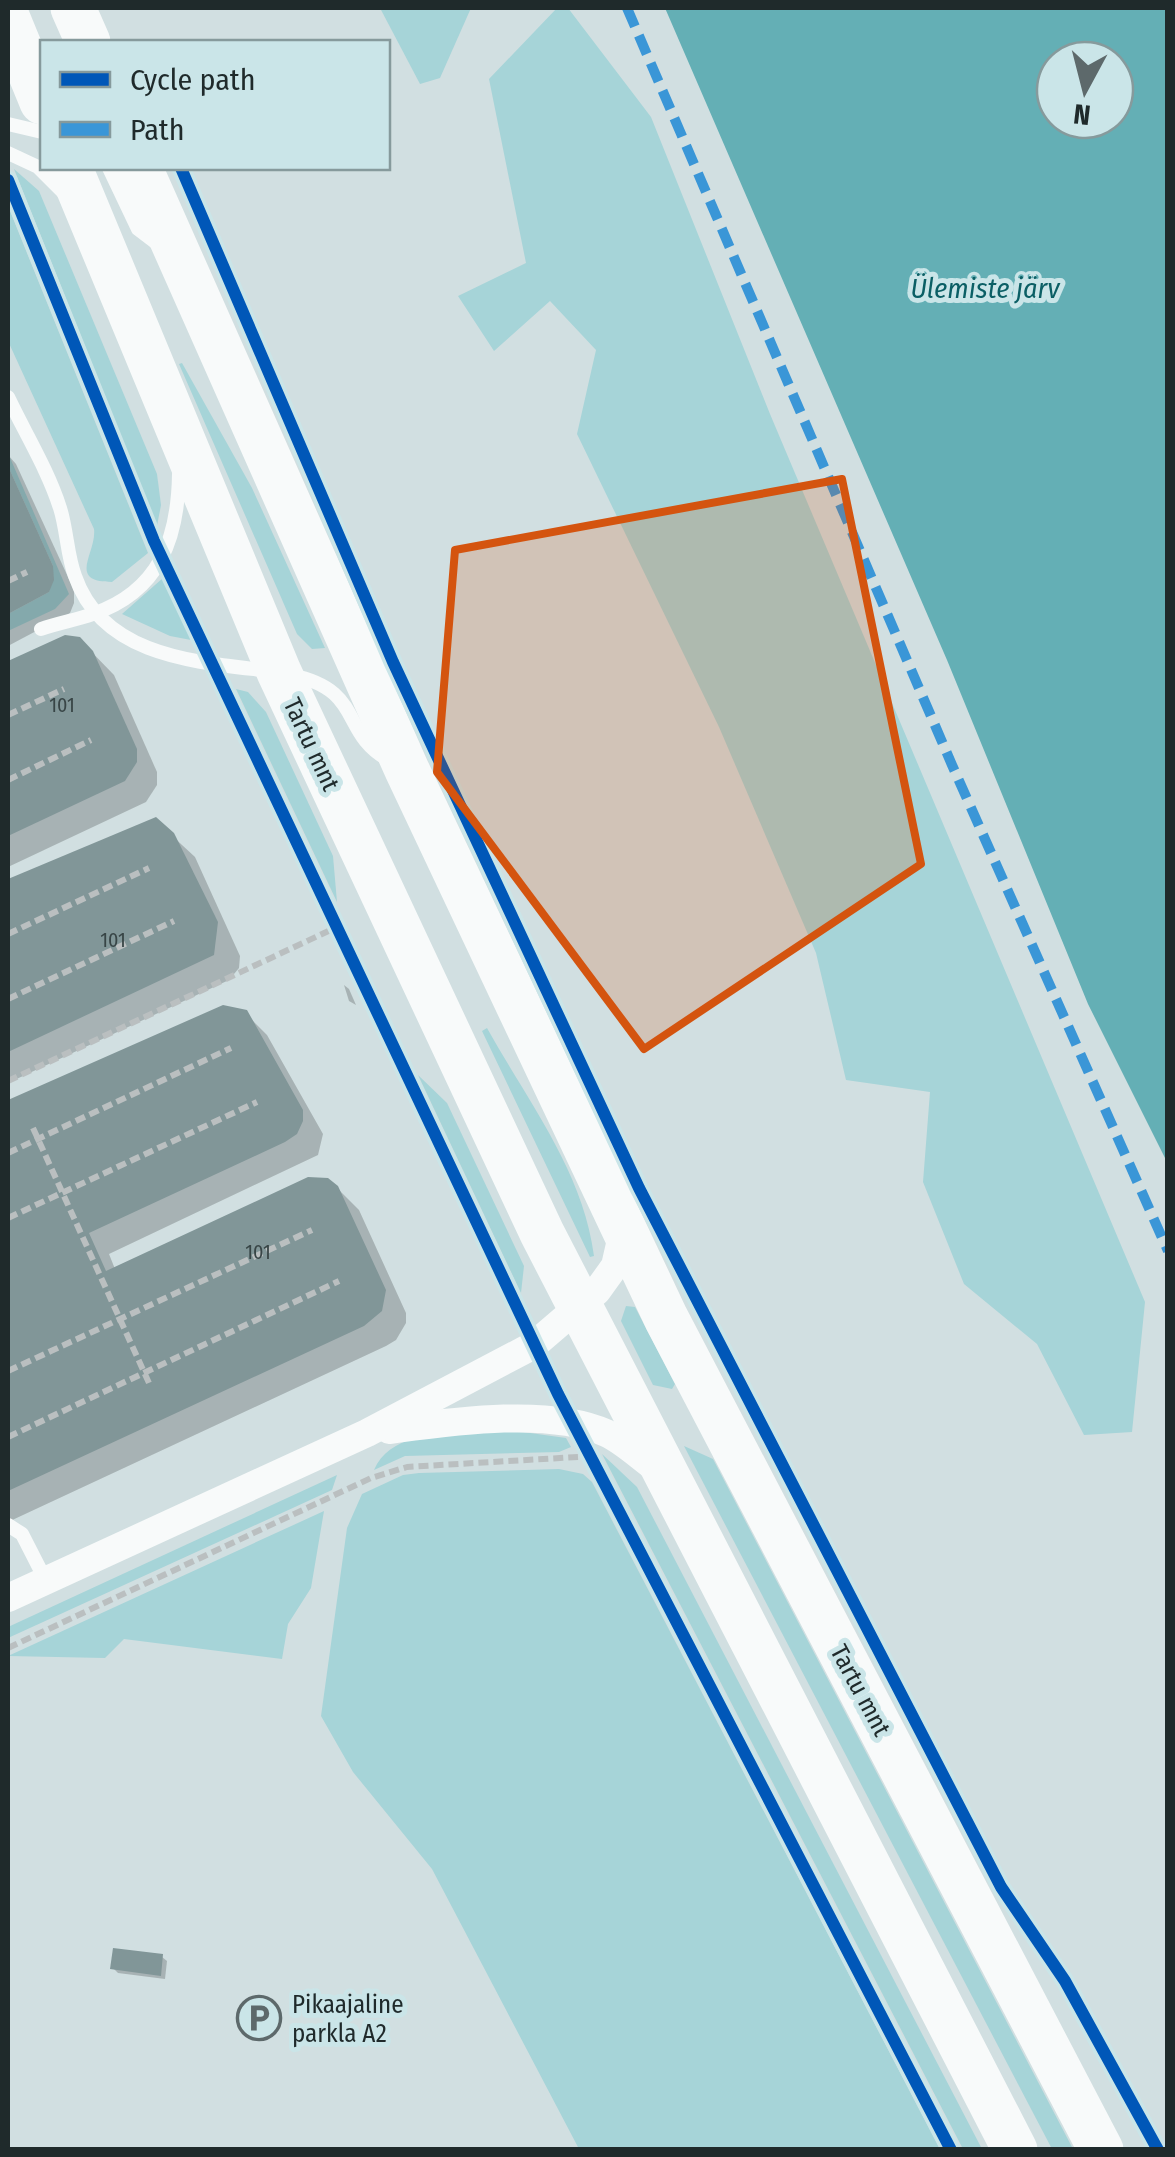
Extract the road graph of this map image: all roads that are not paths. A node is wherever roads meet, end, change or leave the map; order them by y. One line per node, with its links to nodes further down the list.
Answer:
1 (73, 8): 3 (highway)
2 (8, 19): 4 (highway)
3 (87, 40)
4 (40, 97)
5 (8, 124): 6 (lane)
6 (40, 132)
7 (8, 153): 8 (lane)
8 (40, 168)
9 (42, 170): 13 (lane)
10 (71, 170): 13 (highway, Tartu mnt)
11 (110, 170): 14 (lane)
12 (141, 170): 14 (highway, Tartu mnt)
13 (93, 222): 16 (highway, Tartu mnt)
14 (178, 261): 20 (highway, Tartu mnt)
15 (8, 397): 17 (lane)
16 (180, 438): 17 (lane); 19 (highway, Tartu mnt)
17 (92, 614): 18 (lane); 19 (lane)
18 (41, 629)
19 (279, 672): 20 (lane); 22 (highway, Tartu mnt)
20 (407, 770): 21 (highway, Tartu mnt)
21 (624, 1229): 22 (street); 29 (highway, Tartu mnt)
22 (579, 1309): 23 (street); 24 (highway, Tartu mnt)
23 (368, 1433): 24 (street); 26 (street)
24 (662, 1473): 28 (highway, Tartu mnt)
25 (8, 1526): 26 (lane)
26 (46, 1581): 27 (street)
27 (8, 1598)
28 (1015, 2150)
29 (1101, 2150)

